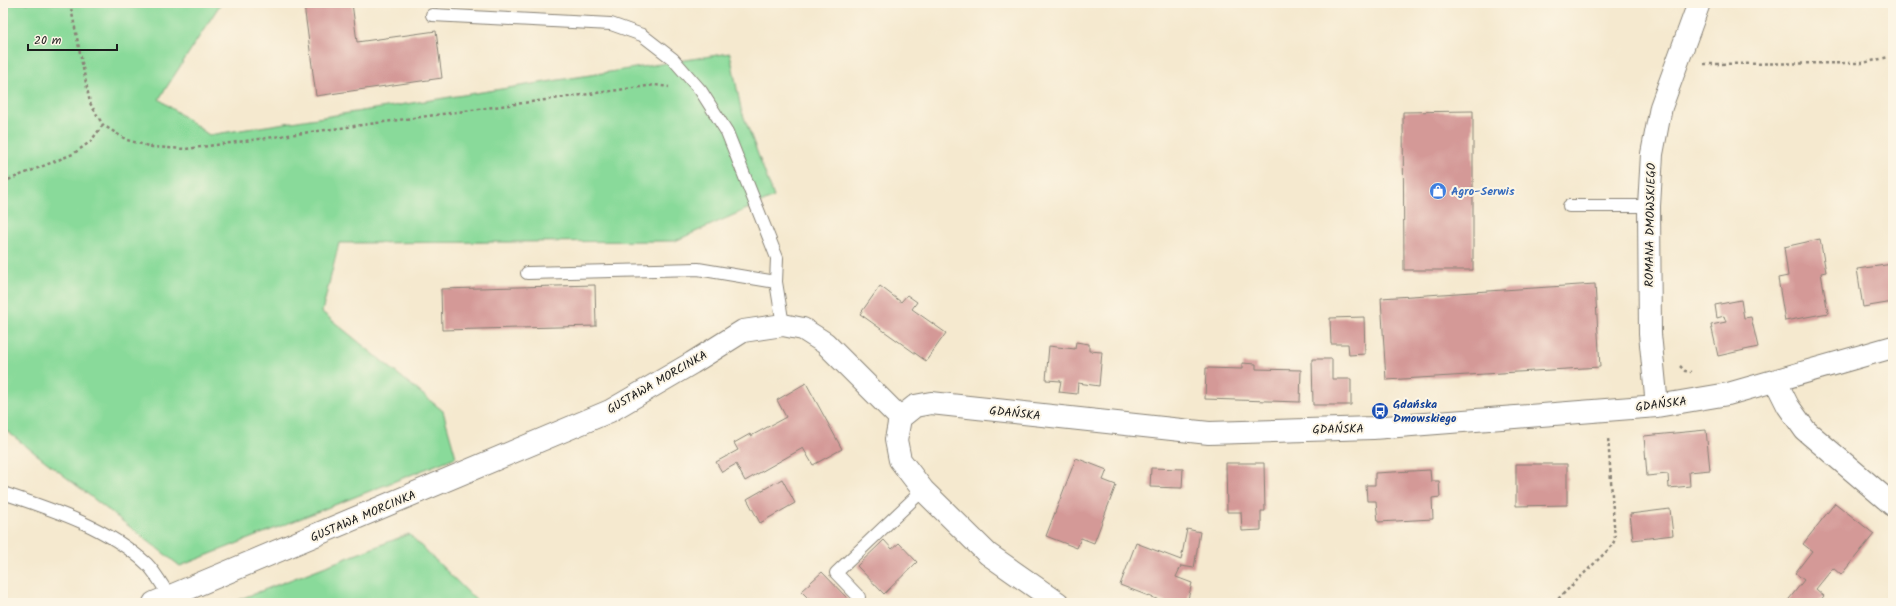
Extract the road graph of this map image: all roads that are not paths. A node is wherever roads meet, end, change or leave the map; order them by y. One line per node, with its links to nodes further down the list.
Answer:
1 (1699, 3): 4 (street, ROMANA DMOWSKIEGO)
2 (432, 15): 6 (lane)
3 (1569, 206): 4 (lane)
4 (1649, 206): 10 (street, ROMANA DMOWSKIEGO)
5 (527, 273): 6 (lane)
6 (776, 282): 7 (lane)
7 (783, 325): 11 (street, GUSTAWA MORCINKA); 16 (street, GUSTAWA MORCINKA)
8 (1893, 347): 9 (street, GDAŃSKA)
9 (1776, 382): 10 (street, GDAŃSKA); 14 (street)
10 (1657, 406): 11 (street, GDAŃSKA)
11 (900, 418): 12 (street)
12 (924, 490): 15 (lane); 17 (street)
13 (3, 493): 16 (lane)
14 (1893, 505)
15 (859, 597)
16 (162, 600)
17 (1058, 603)

